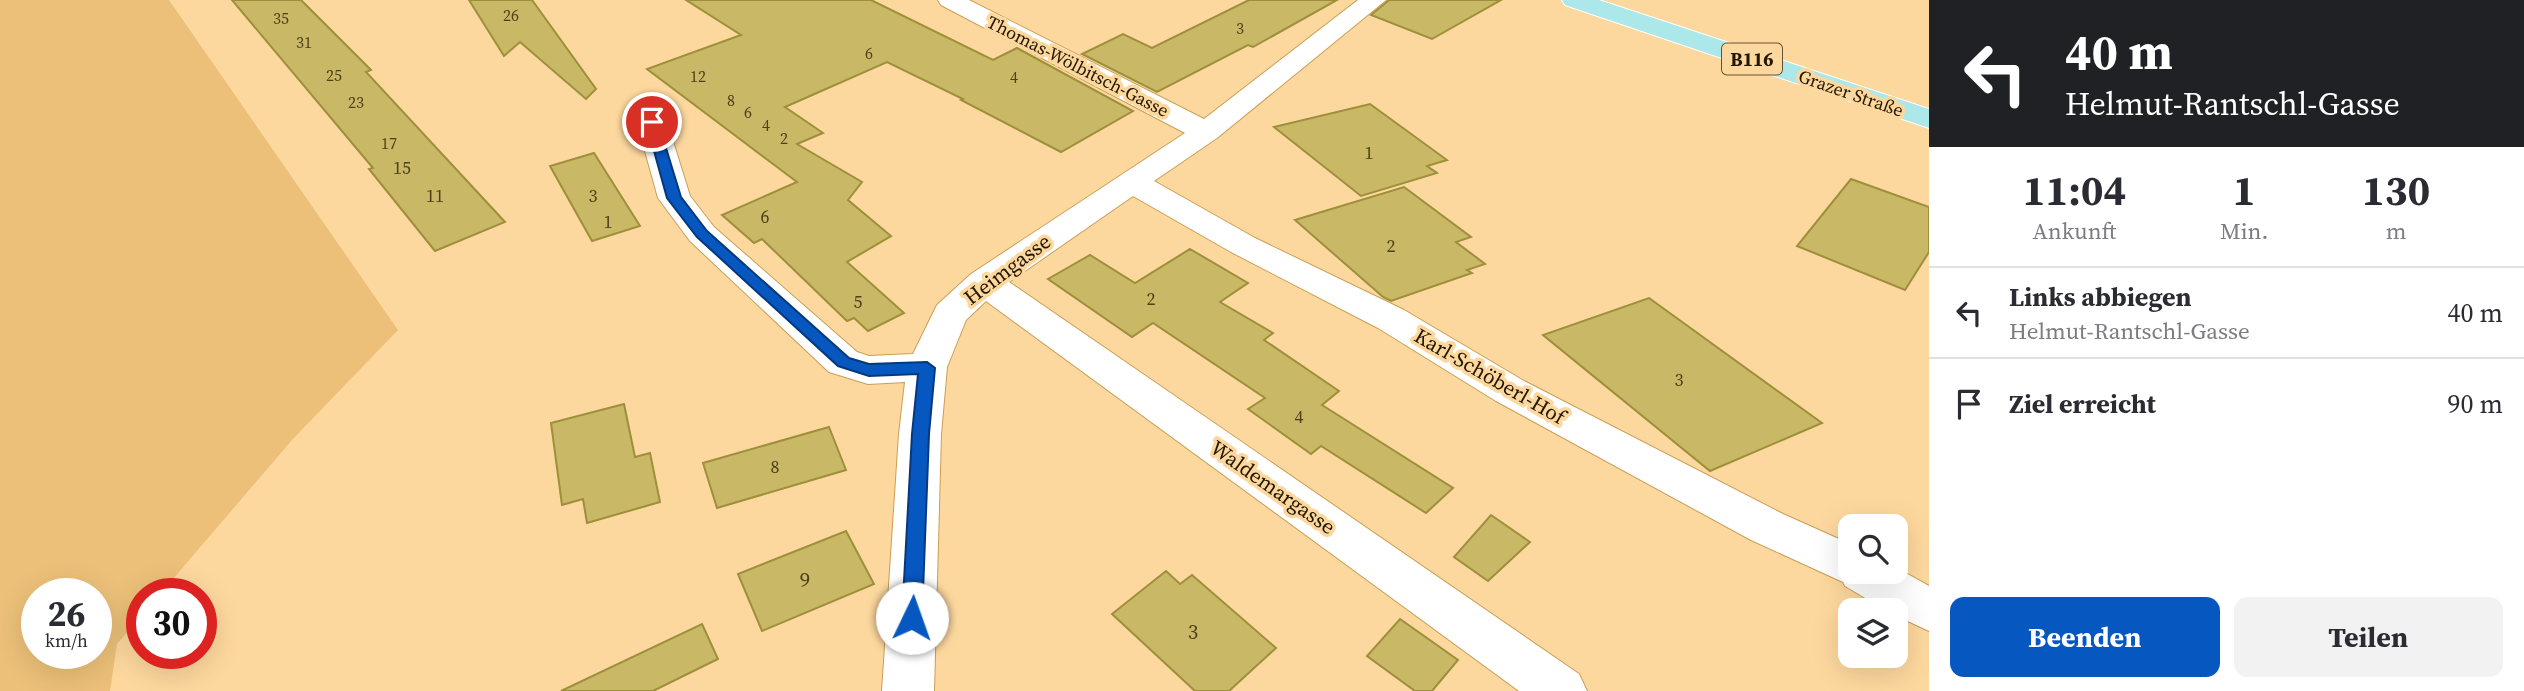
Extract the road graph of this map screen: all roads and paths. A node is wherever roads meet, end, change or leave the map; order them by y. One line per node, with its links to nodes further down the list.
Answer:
1 (950, 0): 6 (street, Thomas-Wölbitsch-Gasse)
2 (1374, 0): 6 (street, Heimgasse)
3 (1574, 0): 4 (main road, Grazer Straße / B116)
4 (1929, 119)
5 (652, 122): 9 (street)
6 (1206, 132): 7 (street, Heimgasse)
7 (1132, 182): 8 (street, Heimgasse); 10 (street, Karl-Schöberl-Hof)
8 (984, 282): 9 (street, Heimgasse); 14 (street, Waldemargasse)
9 (927, 368): 13 (street, Heimgasse)
10 (1838, 560)
11 (1883, 584): 12 (street)
12 (1929, 610)
13 (908, 691)
14 (1561, 691)

